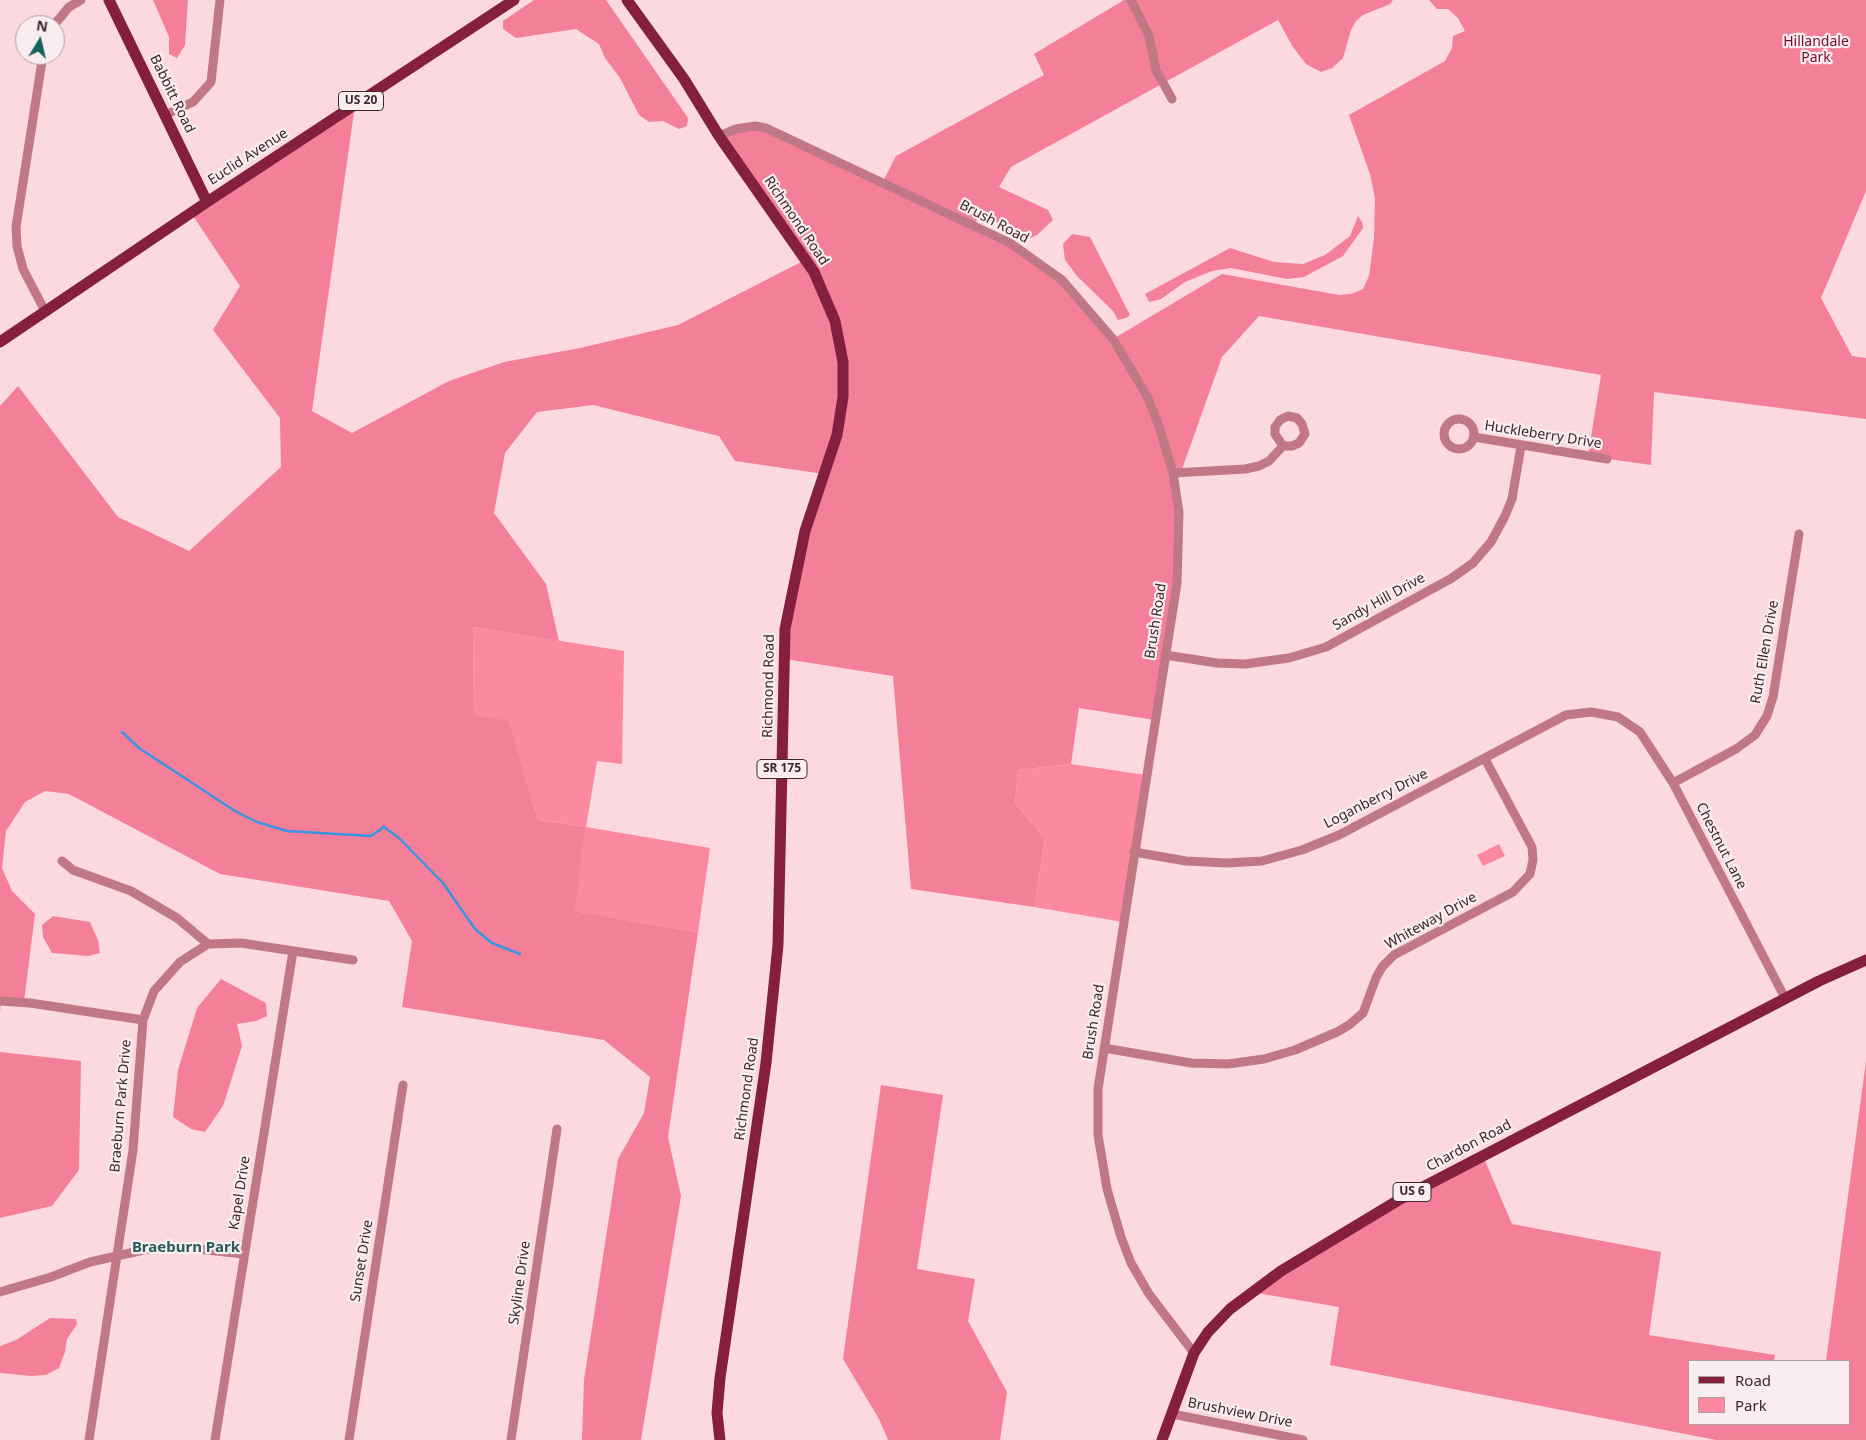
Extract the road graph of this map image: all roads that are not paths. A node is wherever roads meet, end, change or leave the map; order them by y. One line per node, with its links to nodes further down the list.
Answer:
1 (81, 0): 8 (street)
2 (109, 0): 11 (main road, Babbitt Road)
3 (220, 0): 11 (street)
4 (514, 0): 7 (main road, Euclid Avenue / US 20)
5 (627, 0): 12 (main road, Richmond Road / SR 175)
6 (1131, 0): 10 (street)
7 (501, 5): 13 (main road, Euclid Avenue / US 20)
8 (62, 15)
9 (41, 65): 14 (street)
10 (1172, 100)
11 (165, 115): 13 (main road, Babbitt Road)
12 (720, 136): 20 (street, Brush Road); 47 (main road, Richmond Road / SR 175)
13 (207, 202): 14 (main road, Euclid Avenue / US 20)
14 (45, 311): 15 (main road, Euclid Avenue / US 20)
15 (0, 342)
16 (1474, 437): 18 (street, Huckleberry Drive)
17 (1284, 446): 20 (street)
18 (1521, 446): 19 (street, Huckleberry Drive); 22 (street, Sandy Hill Drive)
19 (1608, 459)
20 (1173, 473): 22 (street, Brush Road)
21 (1799, 534): 25 (street, Ruth Ellen Drive)
22 (1165, 655): 26 (street, Brush Road)
23 (1618, 717): 24 (street, Loganberry Drive); 25 (street, Chestnut Lane)
24 (1485, 759): 26 (street, Loganberry Drive); 35 (street, Whiteway Drive)
25 (1673, 783): 32 (street, Chestnut Lane)
26 (1134, 852): 35 (street, Brush Road)
27 (62, 860): 28 (street)
28 (208, 944): 29 (street); 34 (street, Braeburn Park Drive)
29 (292, 951): 30 (street); 39 (street, Kapel Drive)
30 (353, 960)
31 (1866, 960): 32 (main road, Chardon Road / US 6)
32 (1785, 998): 41 (main road, Chardon Road / US 6)
33 (0, 1001): 34 (street)
34 (142, 1020): 38 (street, Braeburn Park Drive)
35 (1104, 1048): 41 (street, Brush Road)
36 (403, 1085): 45 (street, Sunset Drive)
37 (557, 1129): 46 (street, Skyline Drive)
38 (118, 1254): 39 (street); 40 (street); 43 (street, Braeburn Park Drive)
39 (244, 1254): 44 (street, Kapel Drive)
40 (0, 1292)
41 (1194, 1353): 42 (main road, Chardon Road / US 6)
42 (1172, 1414): 48 (main road, Chardon Road / US 6); 49 (street, Brushview Drive)
43 (89, 1440)
44 (215, 1440)
45 (349, 1440)
46 (511, 1440)
47 (720, 1440)
48 (1162, 1440)
49 (1303, 1440)

